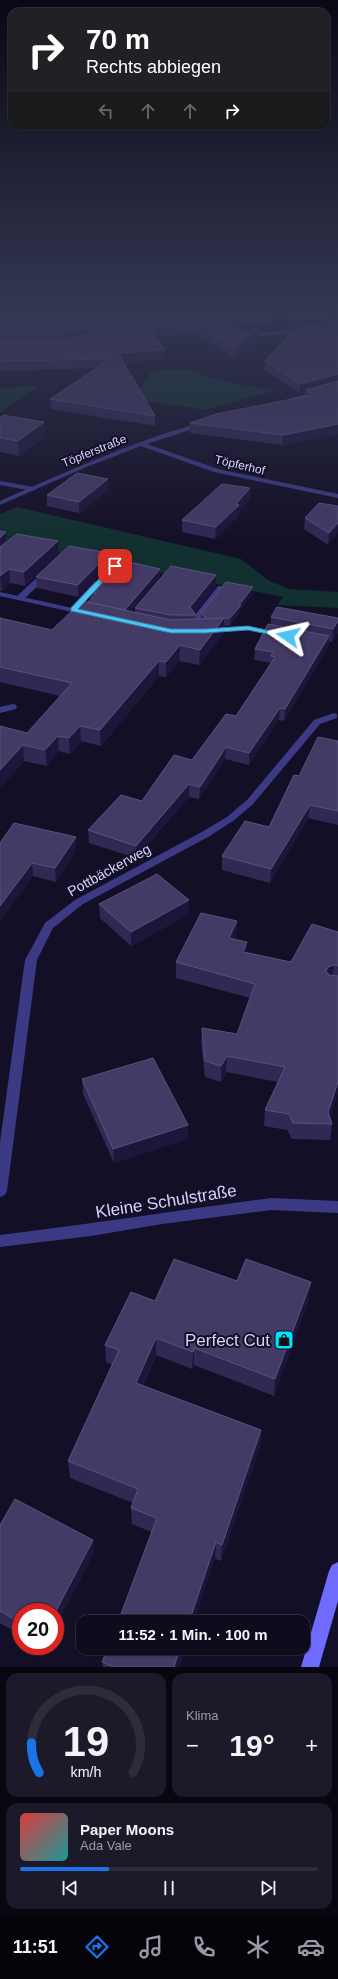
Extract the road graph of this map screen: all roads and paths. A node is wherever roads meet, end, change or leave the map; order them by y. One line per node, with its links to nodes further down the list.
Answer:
1 (335, 388): 2 (street)
2 (267, 406)
3 (209, 422): 4 (street, Töpferstraße)
4 (141, 444): 6 (street, Töpferstraße); 7 (street, Töpferhof)
5 (0, 483): 6 (street)
6 (33, 489): 8 (street, Töpferstraße)
7 (338, 496)
8 (0, 503)
9 (54, 567): 13 (street)
10 (104, 577): 14 (street)
11 (221, 588): 17 (street)
12 (0, 594): 13 (street)
13 (20, 598): 14 (street)
14 (73, 610): 15 (street)
15 (96, 615)
16 (191, 631): 17 (street)
17 (205, 631): 18 (street)
18 (285, 635)
19 (13, 707): 20 (street)
20 (0, 710)
21 (334, 716): 22 (street, Pottbäckerweg)
22 (0, 1191)
23 (338, 1207): 24 (street, Kleine Schulstraße)
24 (0, 1242)
25 (338, 1571): 26 (main road)
26 (310, 1667)

